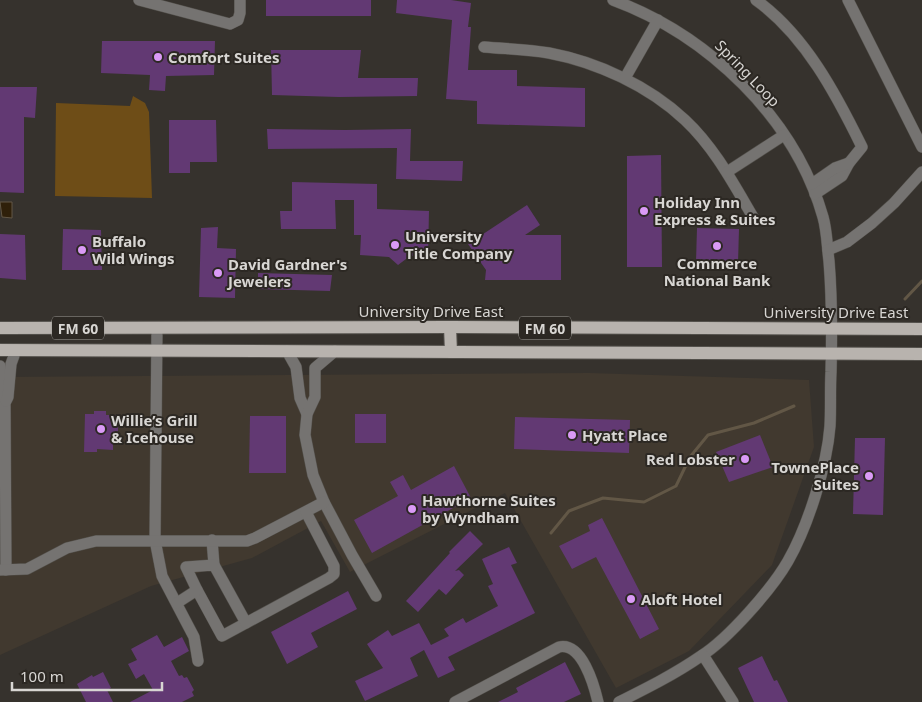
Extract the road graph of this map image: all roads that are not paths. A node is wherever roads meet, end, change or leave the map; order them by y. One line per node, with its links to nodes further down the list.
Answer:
1 (139, 0): 2 (street)
2 (240, 0)
3 (756, 0): 13 (street)
4 (848, 0): 10 (street)
5 (621, 1): 6 (street, Spring Loop)
6 (658, 20): 8 (street); 9 (street, Spring Loop)
7 (484, 47): 8 (street)
8 (625, 78): 11 (street)
9 (784, 135): 11 (street); 13 (street, Spring Loop)
10 (922, 147)
11 (727, 172): 14 (street)
12 (922, 172): 15 (street)
13 (813, 189): 15 (street, Spring Loop)
14 (753, 217)
15 (828, 250): 19 (street, Spring Loop)
16 (450, 327): 18 (main road, University Drive East / FM 60); 19 (main road, University Drive East / FM 60); 26 (main road)
17 (0, 328): 18 (main road, University Drive East / FM 60)
18 (157, 328): 23 (street)
19 (832, 328): 20 (main road, University Drive East / FM 60); 27 (street, Spring Loop)
20 (922, 329)
21 (0, 350): 22 (main road, FM 60)
22 (16, 350): 23 (main road, FM 60); 30 (street)
23 (157, 351): 24 (main road, FM 60); 34 (street)
24 (286, 351): 25 (main road, FM 60); 31 (street)
25 (335, 351): 26 (main road, FM 60); 31 (street)
26 (451, 352): 27 (main road, FM 60)
27 (831, 353): 28 (main road, FM 60); 42 (street, Spring Loop)
28 (922, 354)
29 (0, 366): 30 (street)
30 (5, 402): 37 (street)
31 (307, 414): 32 (street)
32 (324, 502): 33 (street); 39 (street)
33 (306, 512): 35 (street); 41 (street)
34 (154, 540): 35 (street); 37 (street); 40 (street)
35 (212, 540): 36 (street)
36 (214, 565): 38 (street); 41 (street)
37 (3, 570)
38 (197, 590): 40 (street); 41 (street)
39 (376, 596)
40 (177, 603): 43 (street)
41 (246, 623)
42 (703, 655): 46 (street, Spring Loop); 47 (street)
43 (198, 661)
44 (455, 702): 45 (street)
45 (598, 702)
46 (619, 702)
47 (733, 702)

